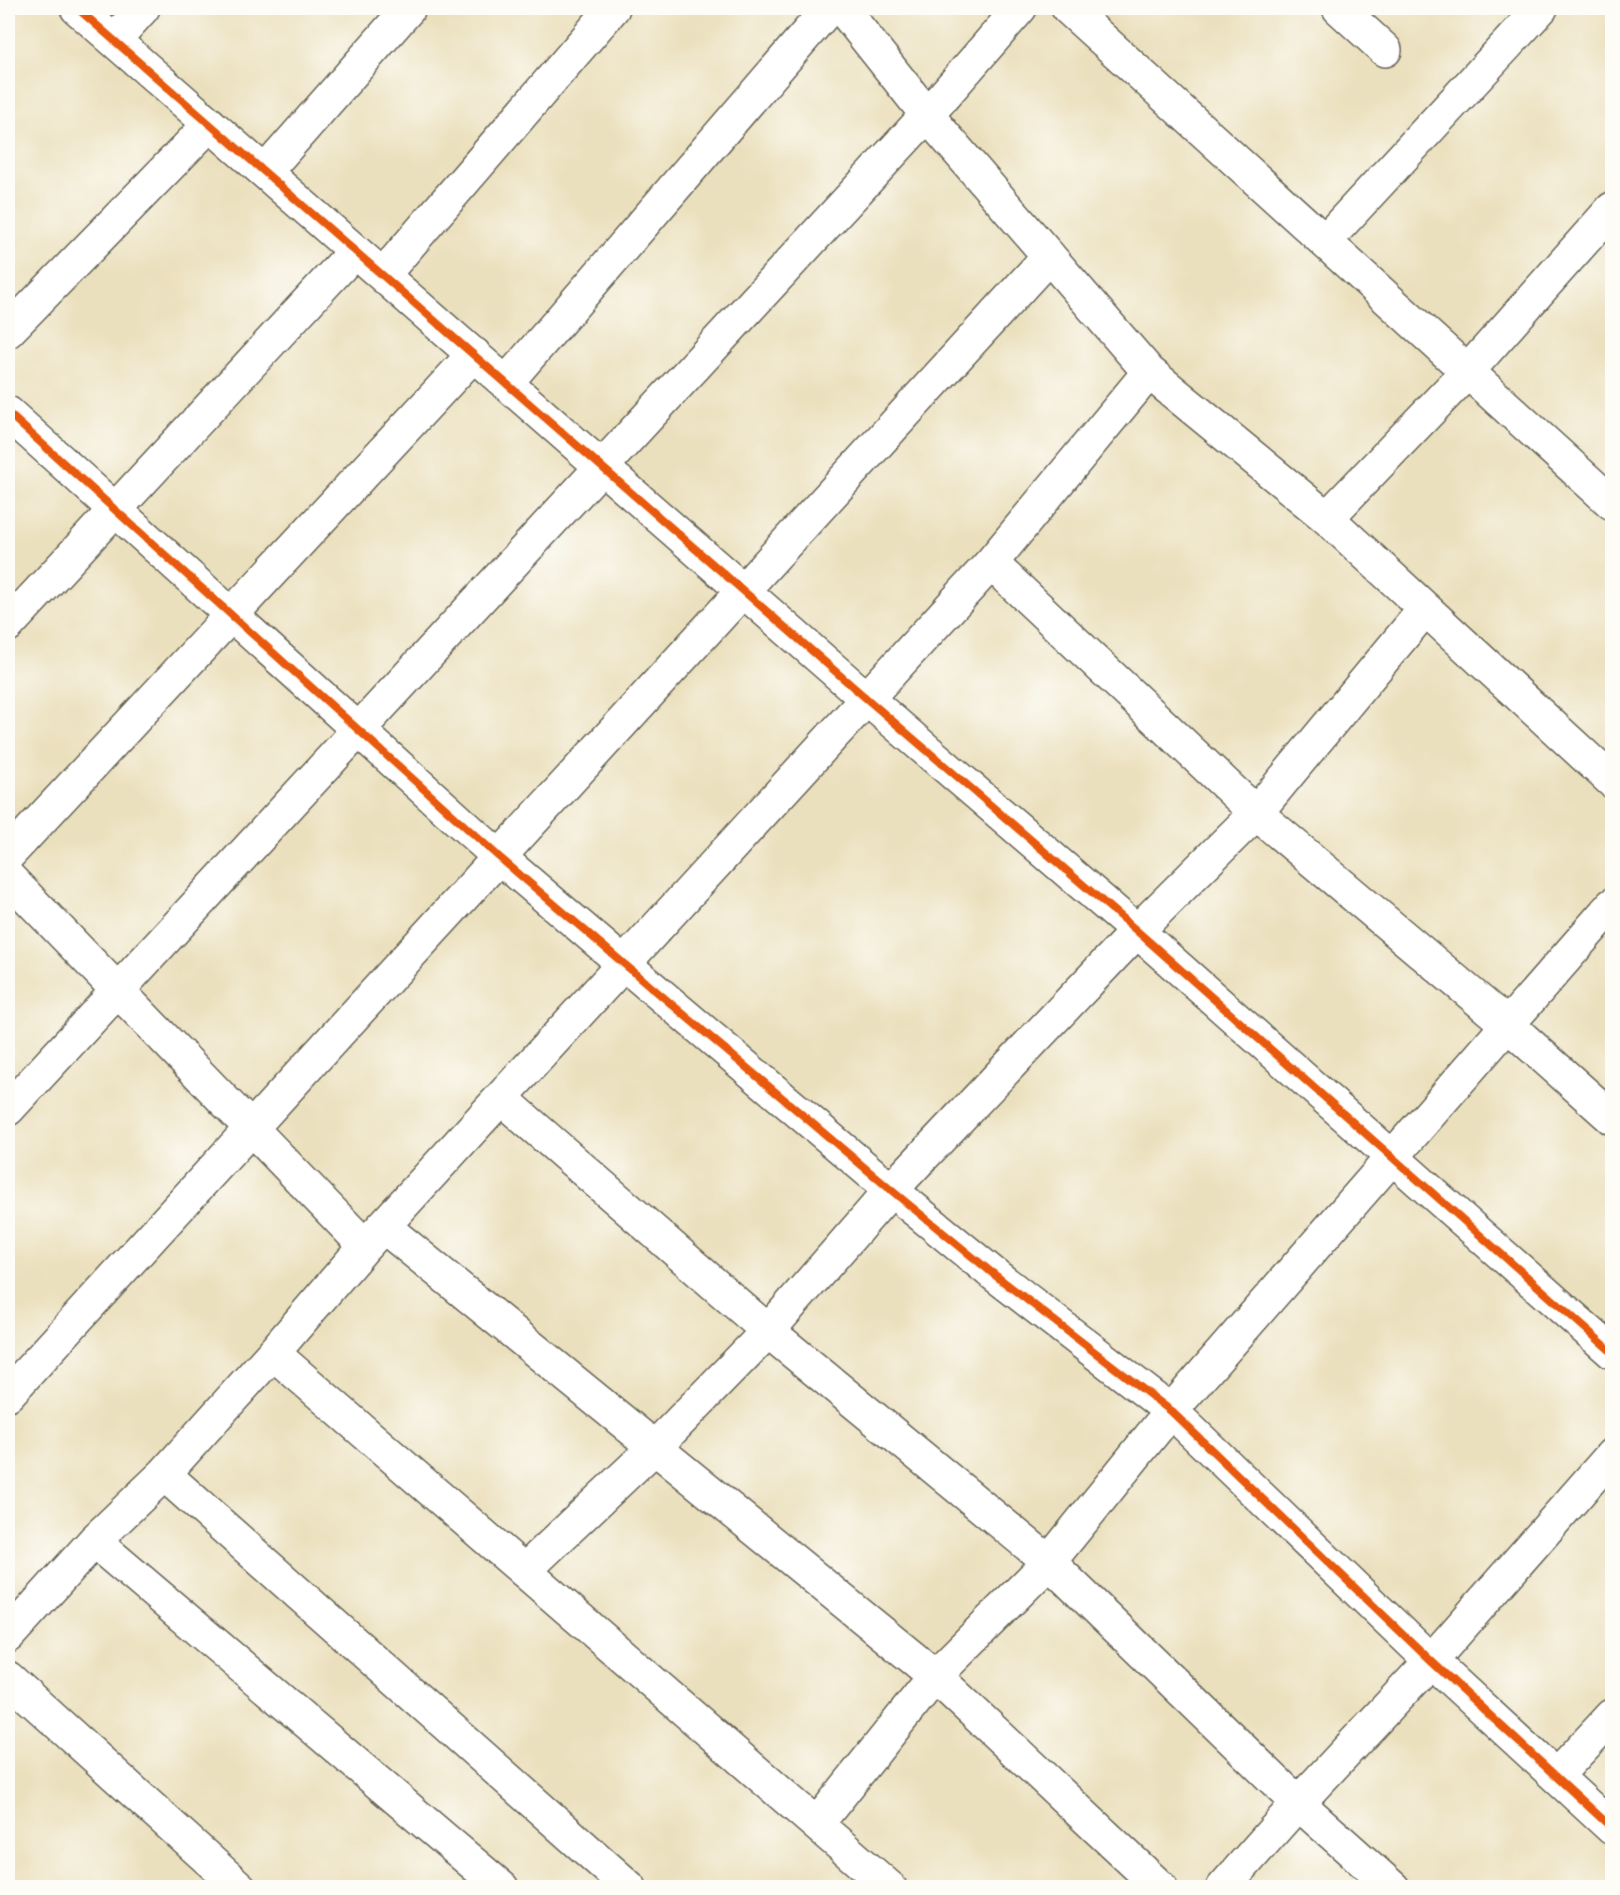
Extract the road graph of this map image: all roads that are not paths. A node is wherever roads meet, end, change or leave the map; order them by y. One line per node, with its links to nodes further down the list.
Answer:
1 (77, 8): 11 (street)
2 (143, 8): 11 (street)
3 (409, 8): 15 (street)
4 (830, 8): 25 (street)
5 (842, 8): 13 (street)
6 (1020, 8): 13 (street)
7 (1068, 8): 17 (street)
8 (1339, 8): 12 (street)
9 (1541, 8): 17 (street)
10 (605, 11): 20 (street)
11 (114, 40): 14 (street)
12 (1385, 50)
13 (927, 115): 19 (street); 27 (street)
14 (210, 124): 15 (street); 21 (street)
15 (265, 172): 18 (street)
16 (1612, 209): 23 (street)
17 (1325, 241): 23 (street)
18 (355, 251): 20 (street); 29 (street)
19 (1049, 256): 24 (street); 32 (street)
20 (384, 275): 22 (street)
21 (8, 331)
22 (474, 354): 25 (street); 34 (street)
23 (1468, 371): 28 (street); 30 (street)
24 (1149, 372): 30 (street); 31 (street)
25 (506, 383): 27 (street)
26 (8, 413): 29 (street)
27 (601, 466): 32 (street); 37 (street)
28 (1612, 503)
29 (114, 510): 34 (street); 35 (street)
30 (1327, 519): 33 (street)
31 (991, 562): 36 (street); 39 (street)
32 (743, 590): 36 (street); 41 (street)
33 (1425, 609): 38 (street); 39 (street)
34 (231, 615): 37 (street); 40 (street)
35 (8, 625)
36 (867, 699): 44 (street); 45 (street)
37 (358, 730): 41 (street); 46 (street)
38 (1612, 781)
39 (1256, 813): 44 (street); 47 (street)
40 (8, 855)
41 (499, 857): 45 (street); 51 (street)
42 (8, 877): 46 (street)
43 (1612, 905): 47 (street)
44 (1137, 931): 52 (street); 53 (street)
45 (623, 963): 48 (street); 53 (street)
46 (117, 991): 49 (street); 51 (street)
47 (1508, 1025): 50 (street); 52 (street)
48 (501, 1098): 54 (street); 55 (street)
49 (8, 1109)
50 (1612, 1118)
51 (250, 1128): 54 (street); 58 (street)
52 (1392, 1158): 56 (street); 59 (street)
53 (891, 1190): 55 (street); 59 (street)
54 (374, 1236): 57 (street); 60 (street)
55 (768, 1330): 60 (street); 64 (street)
56 (1612, 1352)
57 (273, 1353): 62 (street); 65 (street)
58 (8, 1394)
59 (1172, 1411): 64 (street); 67 (street)
60 (655, 1447): 65 (street); 68 (street)
61 (1612, 1455): 67 (street)
62 (164, 1474): 63 (street); 77 (street)
63 (94, 1541): 66 (street); 76 (street)
64 (1049, 1562): 68 (street); 72 (street)
65 (524, 1571): 73 (street)
66 (8, 1636)
67 (1431, 1661): 71 (street); 72 (street)
68 (934, 1676): 73 (street); 79 (street)
69 (8, 1678): 75 (street)
70 (1612, 1716): 71 (street)
71 (1556, 1776): 74 (street)
72 (1298, 1803): 80 (street); 81 (street)
73 (817, 1824): 78 (street)
74 (1612, 1828)
75 (240, 1887)
76 (502, 1887)
77 (630, 1887)
78 (890, 1887)
79 (1161, 1887)
80 (1223, 1887)
81 (1393, 1887)

